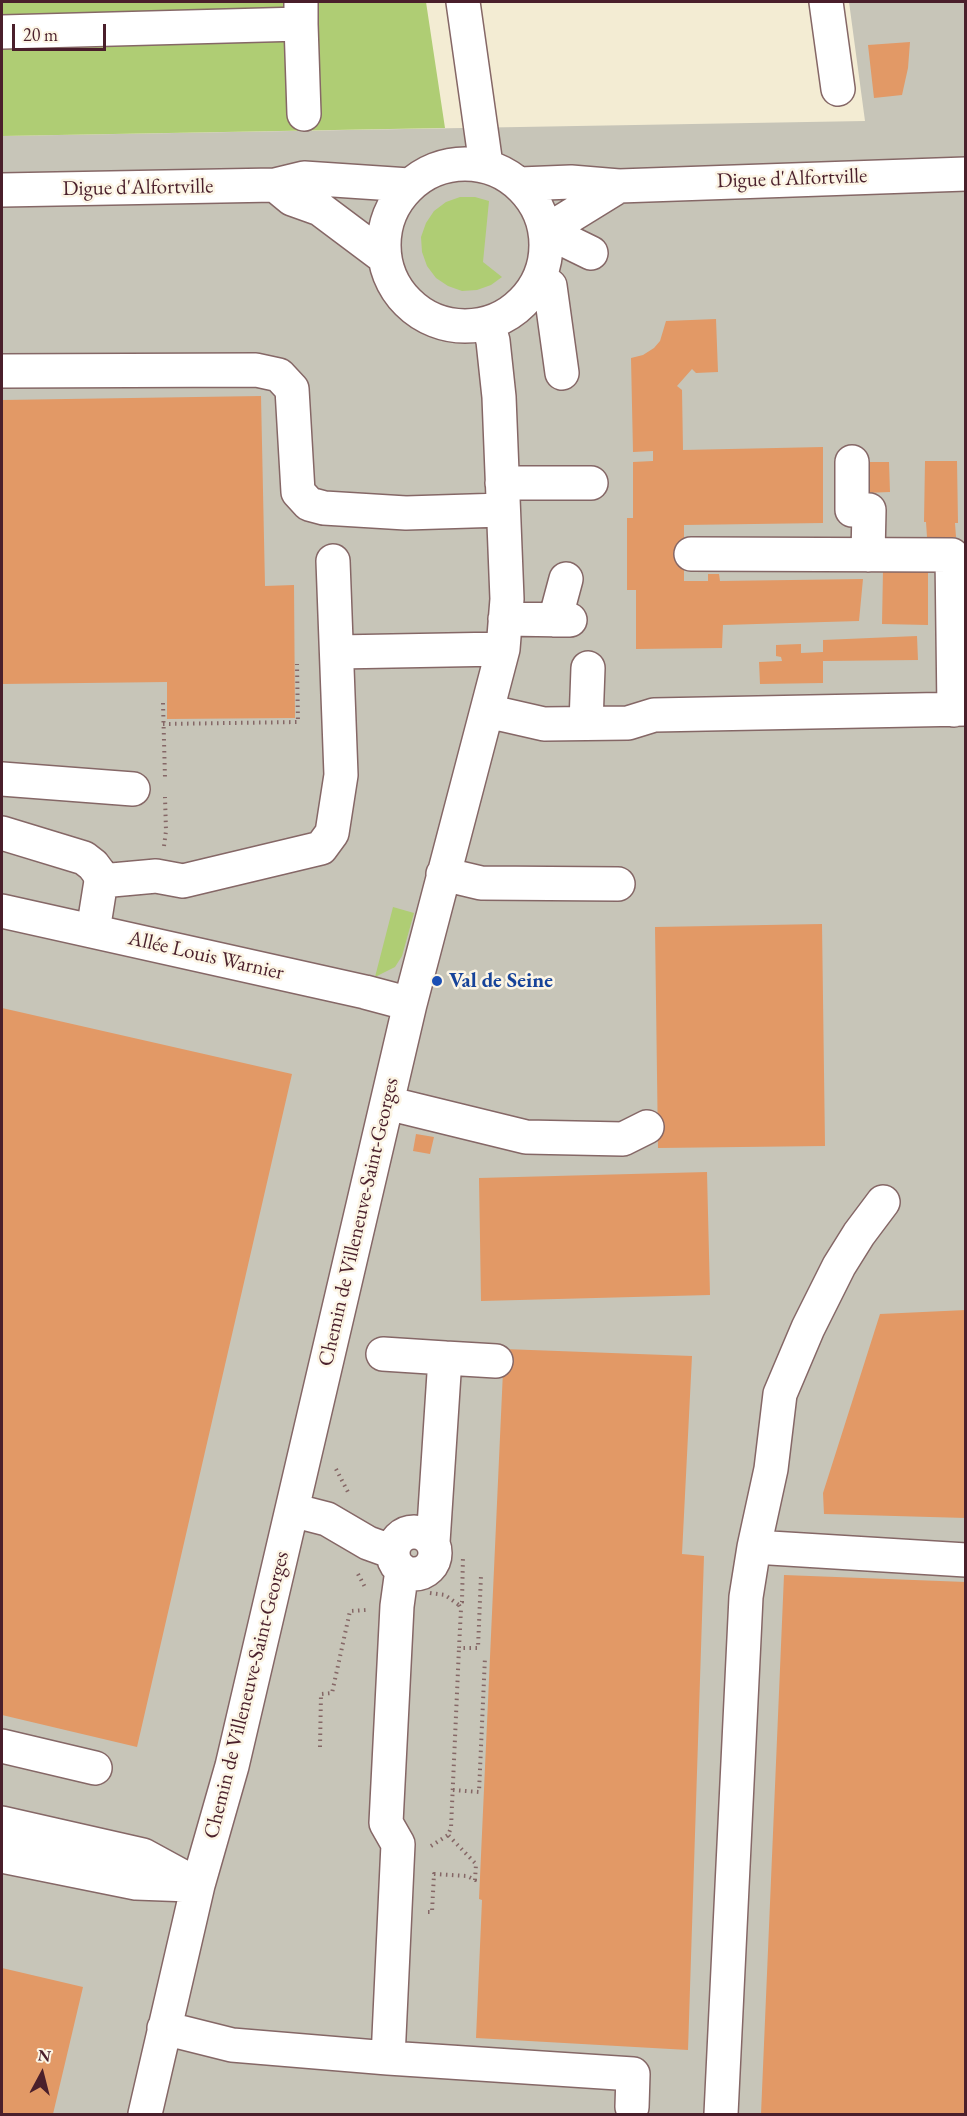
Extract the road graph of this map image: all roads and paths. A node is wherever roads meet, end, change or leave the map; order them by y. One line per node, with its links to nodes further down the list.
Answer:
1 (463, 2): 7 (street)
2 (826, 2): 5 (street)
3 (301, 13): 4 (street); 6 (street)
4 (2, 32)
5 (838, 89)
6 (304, 114)
7 (486, 165): 9 (street); 11 (street)
8 (966, 174): 12 (street, Digue d'Alfortville)
9 (520, 184): 12 (street, Digue d'Alfortville); 14 (street)
10 (275, 185): 11 (street, Digue d'Alfortville); 13 (street, Digue d'Alfortville); 16 (street)
11 (409, 185): 16 (street)
12 (619, 186): 14 (street, Digue d'Alfortville)
13 (2, 190)
14 (546, 231): 15 (street); 17 (street)
15 (591, 253)
16 (384, 257): 18 (street)
17 (540, 278): 18 (street); 20 (street)
18 (488, 323): 23 (street, Chemin de Villeneuve-Saint-Georges)
19 (2, 371): 23 (street)
20 (562, 373)
21 (852, 462): 26 (street)
22 (581, 484): 23 (street)
23 (503, 496): 29 (street, Chemin de Villeneuve-Saint-Georges)
24 (959, 550): 26 (street); 33 (street)
25 (691, 555): 26 (street)
26 (868, 555)
27 (333, 561): 30 (street)
28 (566, 579): 29 (street)
29 (504, 634): 30 (street); 34 (street, Chemin de Villeneuve-Saint-Georges)
30 (337, 652): 41 (street)
31 (297, 664): 36 (path)
32 (588, 668): 35 (street)
33 (960, 710): 35 (street)
34 (487, 711): 35 (street); 40 (street, Chemin de Villeneuve-Saint-Georges)
35 (586, 723)
36 (163, 724)
37 (2, 778): 38 (street)
38 (133, 789)
39 (2, 833): 41 (street)
40 (443, 874): 42 (street); 45 (street, Chemin de Villeneuve-Saint-Georges)
41 (101, 881): 44 (street)
42 (618, 884)
43 (2, 911): 44 (street, Allée Louis Warnier)
44 (93, 931): 45 (street, Allée Louis Warnier)
45 (410, 1004): 46 (street, Chemin de Villeneuve-Saint-Georges)
46 (387, 1103): 47 (street); 52 (street, Chemin de Villeneuve-Saint-Georges)
47 (647, 1127)
48 (883, 1202): 53 (street)
49 (383, 1354): 50 (street)
50 (445, 1358): 51 (street); 55 (street)
51 (496, 1361)
52 (292, 1510): 55 (street); 65 (street, Chemin de Villeneuve-Saint-Georges)
53 (754, 1547): 54 (street); 71 (street)
54 (966, 1560)
55 (397, 1561): 68 (street)
56 (482, 1575): 58 (path)
57 (459, 1605): 58 (path)
58 (459, 1648): 62 (path)
59 (485, 1658): 62 (path)
60 (21, 1742): 61 (street)
61 (95, 1768)
62 (453, 1790): 66 (path)
63 (2, 1822): 65 (street)
64 (2, 1856): 65 (street)
65 (198, 1885): 67 (street, Chemin de Villeneuve-Saint-Georges)
66 (425, 1912)
67 (164, 2028): 68 (street); 70 (street, Chemin de Villeneuve-Saint-Georges)
68 (388, 2058): 69 (street)
69 (632, 2108)
70 (145, 2115)
71 (721, 2115)

